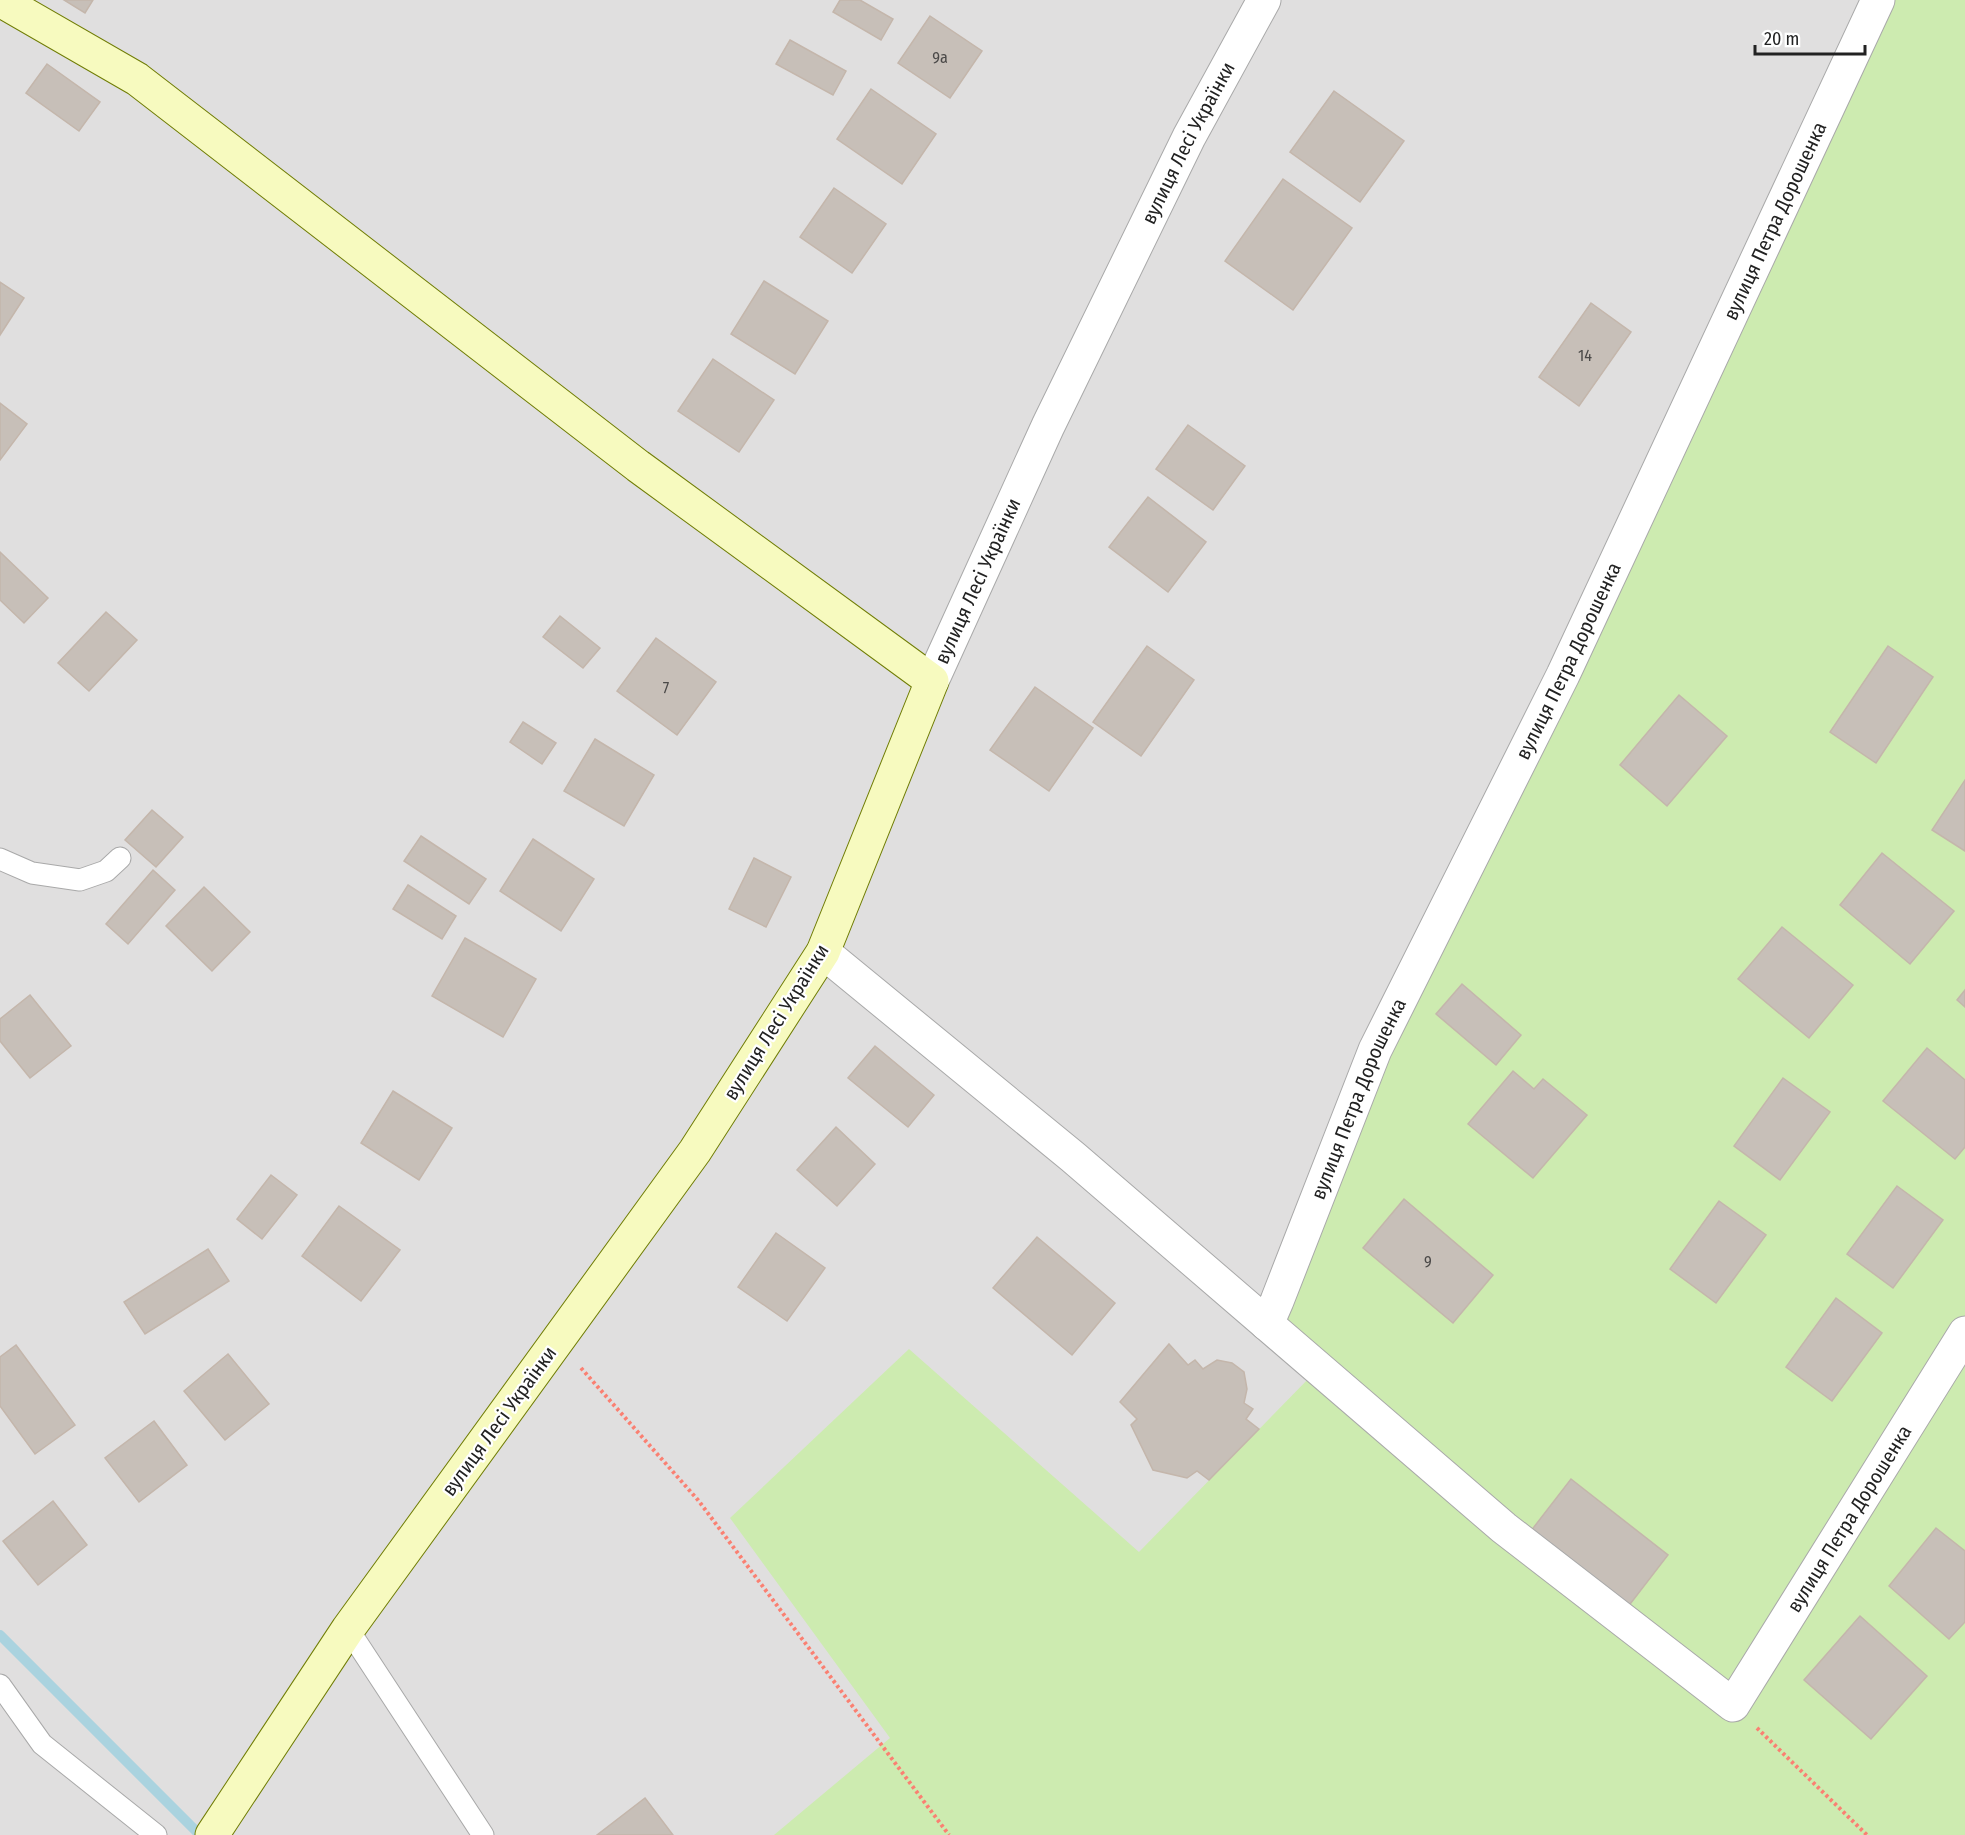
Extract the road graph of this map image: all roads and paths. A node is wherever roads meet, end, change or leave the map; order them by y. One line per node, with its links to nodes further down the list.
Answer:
1 (0, 0): 4 (street)
2 (1264, 0): 4 (street, вулиця Лесі Українки)
3 (1878, 0): 8 (street, вулиця Петра Дорошенка)
4 (932, 681): 7 (street, вулиця Лесі Українки)
5 (120, 858): 6 (lane)
6 (0, 859)
7 (823, 952): 8 (street); 10 (street, вулиця Лесі Українки)
8 (1267, 1324): 13 (street)
9 (1965, 1333): 13 (street, вулиця Петра Дорошенка)
10 (557, 1341): 11 (street, вулиця Лесі Українки); 17 (path)
11 (348, 1629): 15 (street, вулиця Лесі Українки); 16 (lane)
12 (0, 1685): 14 (lane)
13 (1732, 1705): 18 (path)
14 (156, 1835)
15 (212, 1835)
16 (483, 1835)
17 (949, 1835)
18 (1867, 1835)

